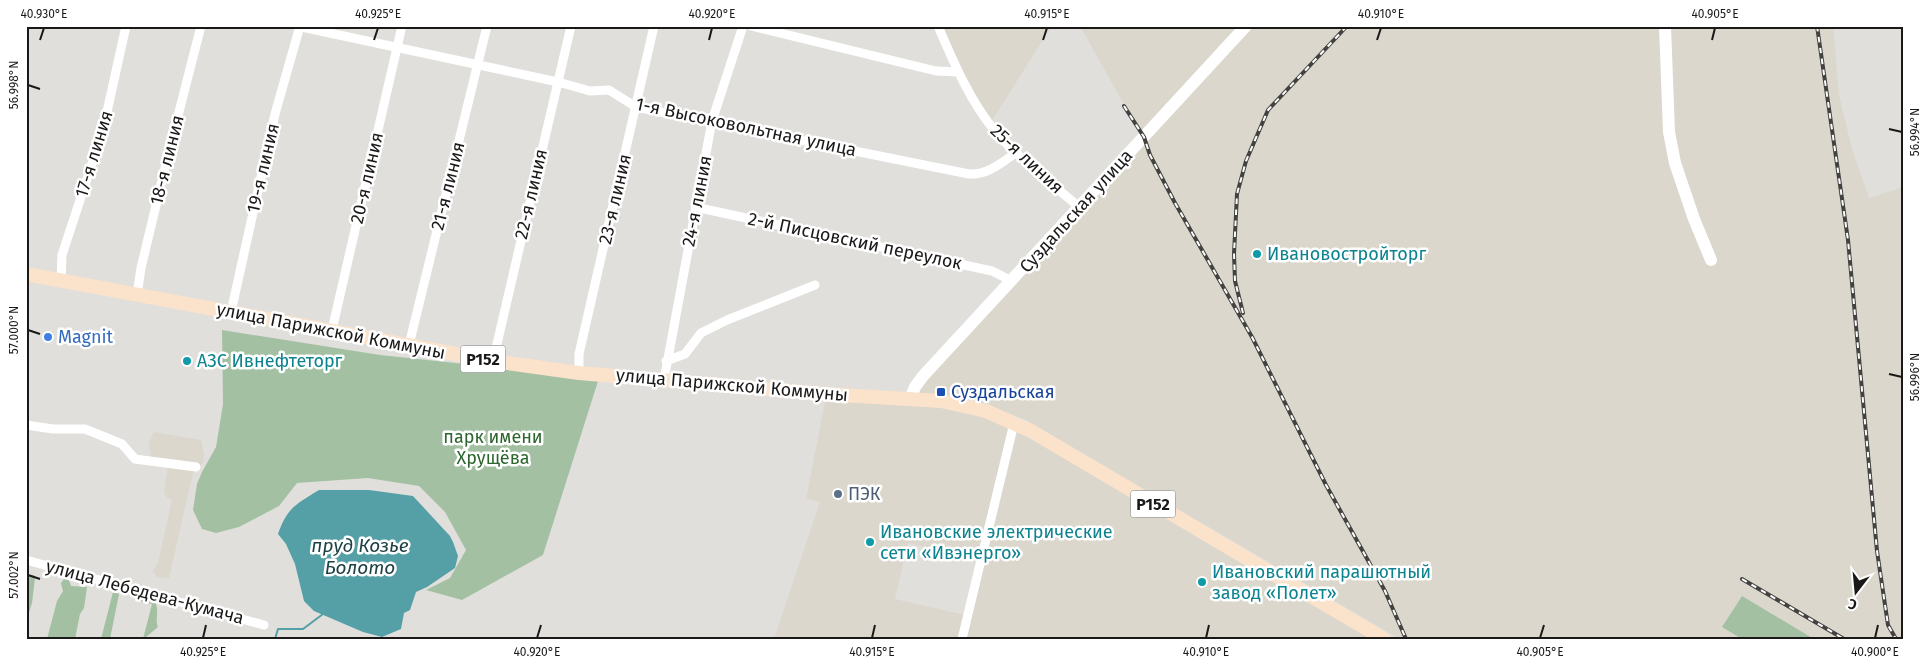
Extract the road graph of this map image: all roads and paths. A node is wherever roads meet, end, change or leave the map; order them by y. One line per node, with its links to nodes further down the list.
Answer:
1 (126, 26): 24 (street, 17-я линия)
2 (201, 26): 27 (street, 18-я линия)
3 (299, 26): 13 (street, 1-я Высоковольтная улица); 28 (street, 19-я линия)
4 (402, 26): 13 (street, 20-я линия)
5 (487, 26): 14 (street, 21-я линия)
6 (571, 26): 16 (street, 22-я линия)
7 (654, 26): 17 (street, 23-я линия)
8 (743, 26): 18 (street, 24-я линия)
9 (751, 26): 15 (street)
10 (938, 26): 15 (street, 25-я линия)
11 (1246, 26): 21 (main road, Суздальская улица)
12 (1665, 26): 22 (main road)
13 (398, 47): 14 (street, 1-я Высоковольтная улица); 29 (street, 20-я линия)
14 (478, 64): 16 (street, 1-я Высоковольтная улица); 30 (street, 21-я линия)
15 (958, 72): 19 (street, 25-я линия)
16 (558, 82): 17 (street, 1-я Высоковольтная улица); 31 (street, 22-я линия)
17 (636, 107): 18 (street, 1-я Высоковольтная улица); 33 (street, 23-я линия)
18 (712, 121): 19 (street, 1-я Высоковольтная улица); 20 (street, 24-я линия)
19 (1016, 152): 21 (street, 25-я линия)
20 (696, 207): 25 (street, 2-й Писцовский переулок); 32 (street, 24-я линия)
21 (1080, 208): 25 (main road, Суздальская улица)
22 (1711, 260)
23 (26, 274): 24 (main road, улица Парижской Коммуны / Р152)
24 (61, 281): 27 (main road, улица Парижской Коммуны / Р152)
25 (1012, 281): 35 (main road, Суздальская улица)
26 (814, 285): 32 (street)
27 (137, 295): 28 (main road, улица Парижской Коммуны / Р152)
28 (231, 312): 29 (main road, улица Парижской Коммуны / Р152)
29 (332, 330): 30 (main road, улица Парижской Коммуны / Р152)
30 (409, 345): 31 (main road, улица Парижской Коммуны / Р152)
31 (493, 361): 33 (main road, улица Парижской Коммуны / Р152)
32 (666, 361): 34 (street, 24-я линия)
33 (579, 373): 34 (main road, улица Парижской Коммуны / Р152)
34 (664, 380): 35 (main road, улица Парижской Коммуны / Р152)
35 (910, 399): 36 (main road, улица Парижской Коммуны / Р152)
36 (1014, 423): 41 (street); 42 (main road, улица Парижской Коммуны / Р152)
37 (26, 424): 38 (street)
38 (196, 467)
39 (26, 560): 40 (street, улица Лебедева-Кумача)
40 (264, 625)
41 (962, 639)
42 (1384, 639)

